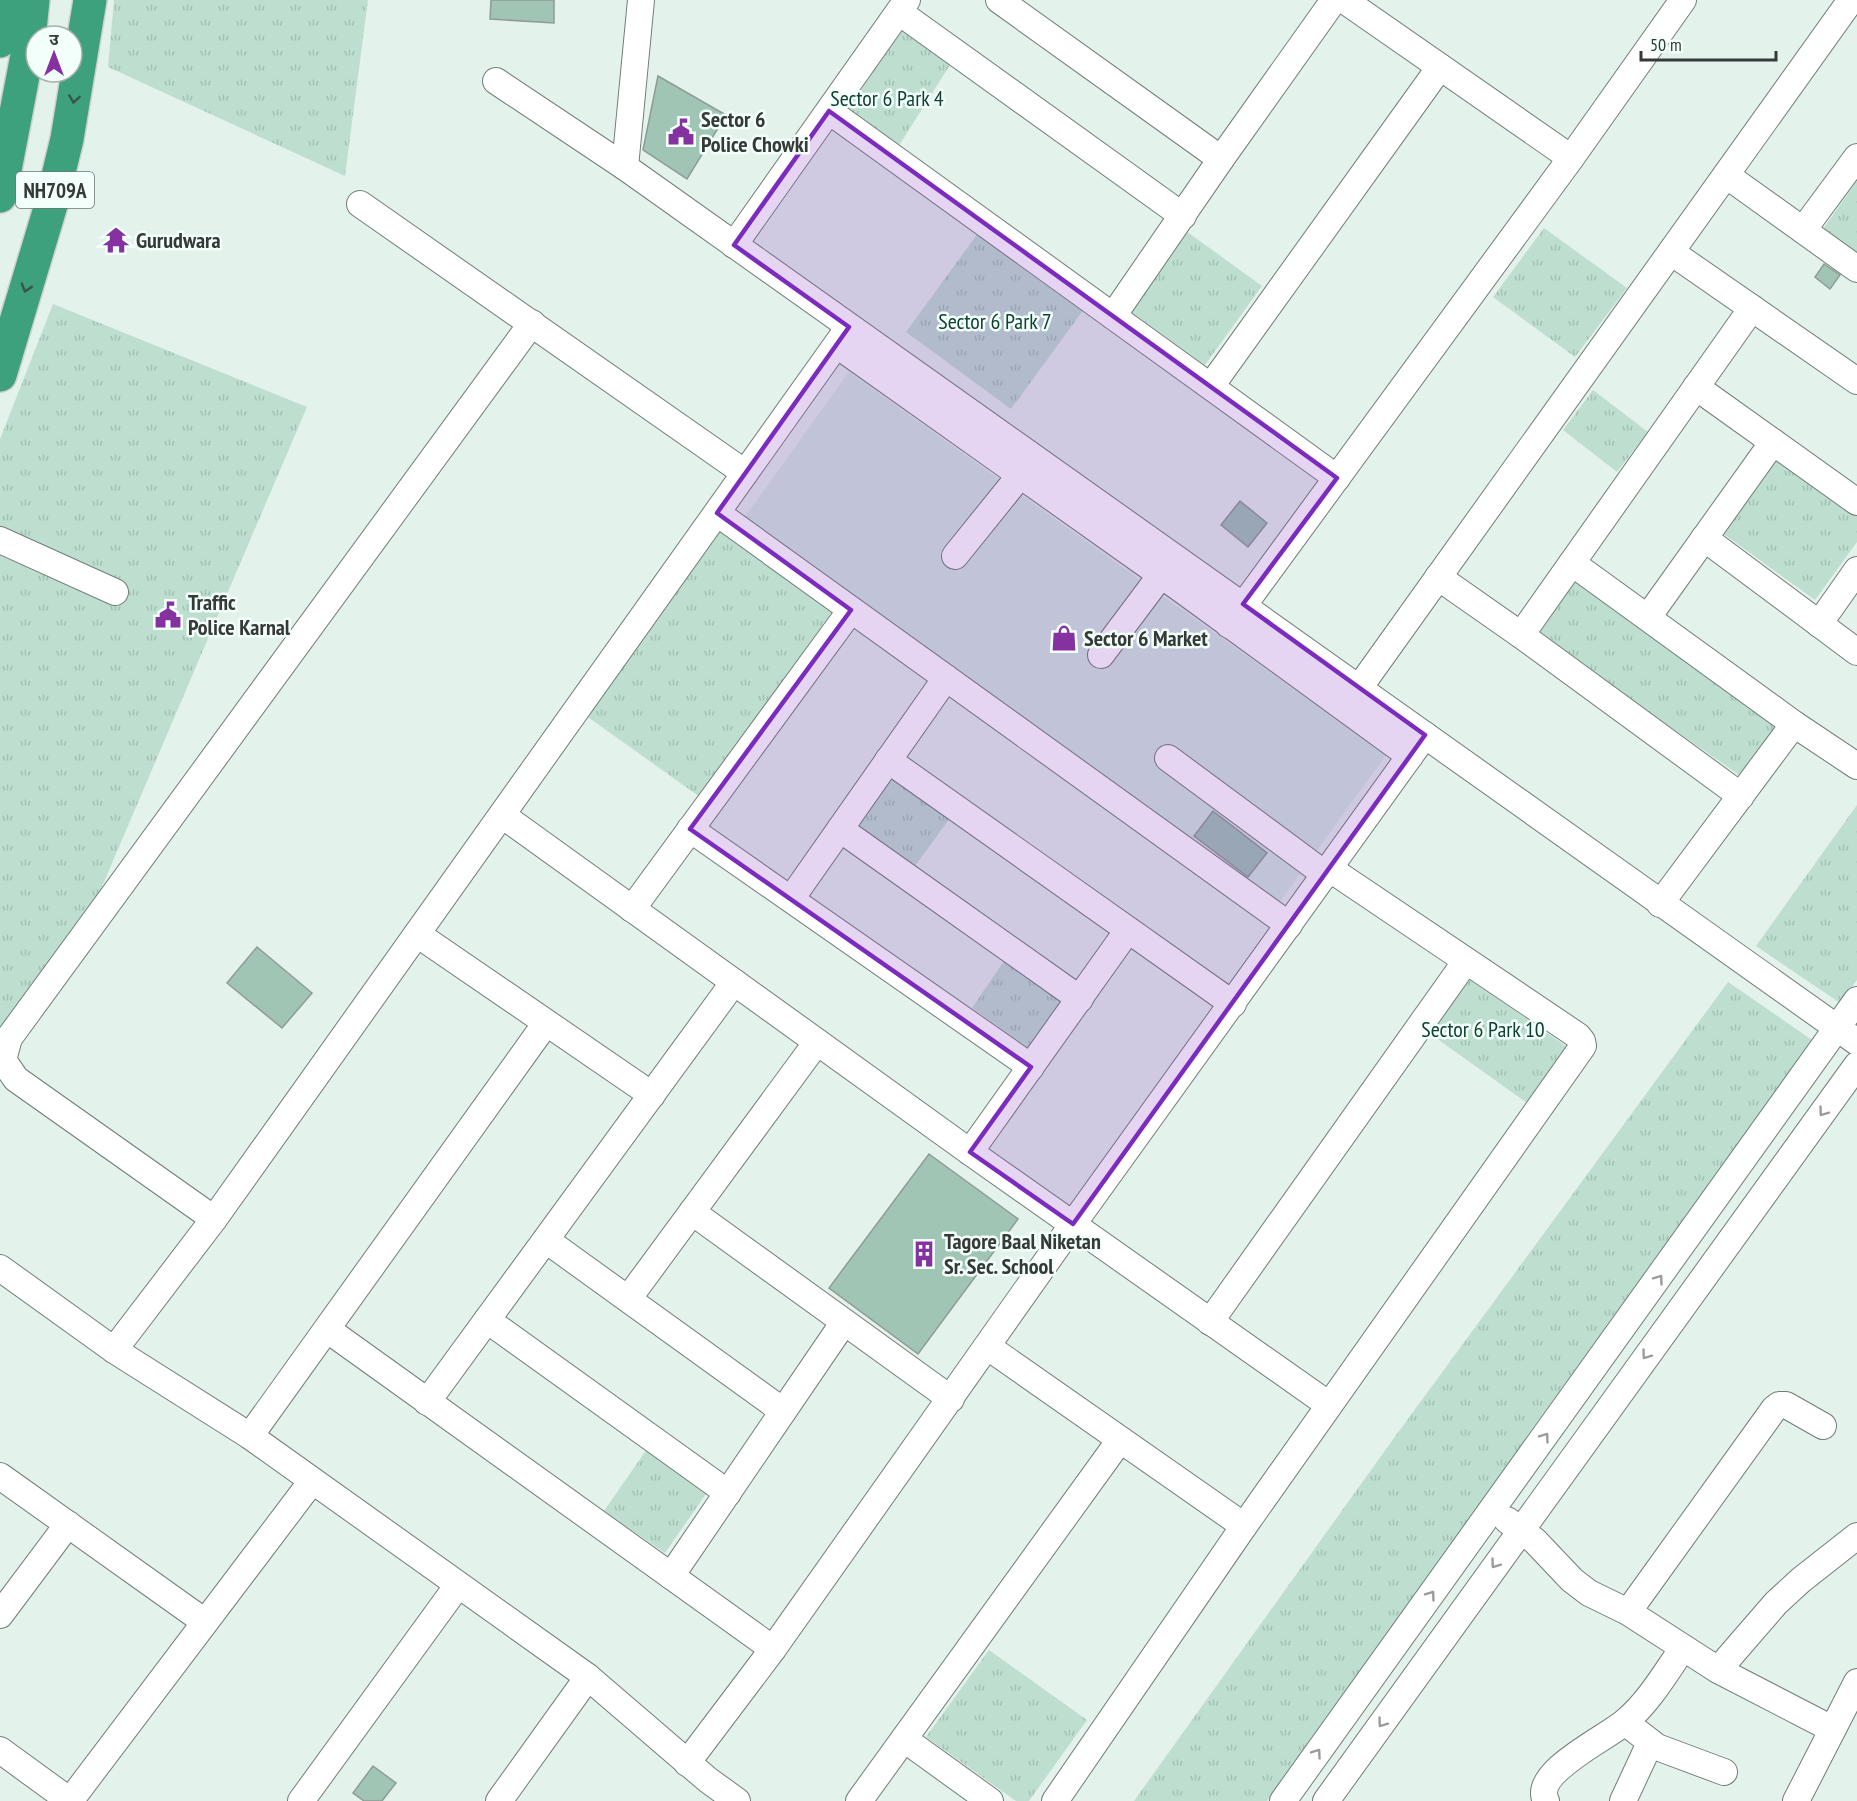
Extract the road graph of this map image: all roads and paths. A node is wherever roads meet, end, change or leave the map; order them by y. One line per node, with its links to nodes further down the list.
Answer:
1 (5, 0): 11 (highway)
2 (33, 0): 20 (highway)
3 (90, 0): 31 (highway, NH709A, one-way to 31)
4 (641, 0): 18 (street)
5 (999, 0): 17 (street)
6 (1334, 0): 17 (street)
7 (1344, 0): 12 (street)
8 (1683, 0): 16 (street)
9 (1851, 0): 19 (street)
10 (903, 6): 14 (street); 22 (street)
11 (0, 41)
12 (1440, 67): 16 (street); 33 (street)
13 (496, 81): 18 (street)
14 (829, 111): 24 (street); 28 (street)
15 (1857, 157): 23 (street)
16 (1571, 158): 38 (street)
17 (1221, 159): 22 (street)
18 (625, 167): 24 (street)
19 (1726, 175): 23 (street); 25 (street)
20 (0, 196)
21 (360, 204): 29 (street)
22 (1183, 216): 28 (street)
23 (1803, 230): 26 (street)
24 (734, 245): 30 (street)
25 (1671, 252): 27 (street); 47 (street)
26 (1857, 269)
27 (1752, 308): 32 (street); 34 (street)
28 (1113, 316): 33 (street)
29 (532, 323): 37 (street); 88 (street)
30 (843, 336): 36 (street); 37 (street)
31 (0, 375)
32 (1857, 381)
33 (1211, 386): 38 (street)
34 (1696, 387): 35 (street); 44 (street)
35 (1773, 442): 39 (street); 41 (street)
36 (1027, 467): 43 (street); 46 (street); 50 (street)
37 (745, 473): 40 (street)
38 (1337, 478): 50 (street)
39 (1857, 502)
40 (717, 513): 49 (street); 65 (street)
41 (1704, 538): 51 (street); 52 (street)
42 (0, 540): 48 (street)
43 (955, 555)
44 (1572, 563): 51 (street); 53 (street)
45 (1857, 570): 52 (street)
46 (1161, 575): 50 (street); 55 (street)
47 (1438, 576): 53 (street); 57 (street)
48 (115, 592)
49 (851, 610): 56 (street); 66 (street)
50 (1236, 615): 57 (street); 60 (street)
51 (1648, 617): 58 (street)
52 (1819, 624): 54 (street)
53 (1521, 635): 64 (street)
54 (1857, 652)
55 (1101, 655)
56 (946, 678): 62 (street); 72 (street)
57 (1359, 688): 59 (street)
58 (1794, 724): 63 (street); 64 (street)
59 (1425, 735): 60 (street); 70 (street)
60 (1410, 756): 68 (street)
61 (1168, 758): 68 (street)
62 (888, 760): 67 (street); 73 (street)
63 (1857, 766)
64 (1741, 796): 70 (street)
65 (502, 815): 71 (street); 74 (street)
66 (690, 829): 69 (street); 71 (street)
67 (840, 829): 69 (street); 77 (street)
68 (1328, 872): 72 (street); 75 (street)
69 (791, 900): 84 (street)
70 (1660, 904): 81 (street)
71 (632, 909): 76 (street)
72 (1290, 925): 79 (street)
73 (1128, 930): 77 (street); 79 (street)
74 (417, 934): 80 (street); 88 (street)
75 (1466, 961): 95 (street); 101 (street)
76 (734, 982): 82 (street); 85 (street)
77 (1080, 999): 84 (street)
78 (1857, 1000): 81 (street)
79 (1233, 1004): 89 (street)
80 (546, 1023): 85 (street); 96 (street)
81 (1847, 1035): 109 (street, one-way to 81)
82 (817, 1042): 86 (street); 87 (street)
83 (1857, 1065): 112 (street, one-way to 112)
84 (1031, 1067): 86 (street)
85 (651, 1095): 90 (street)
86 (970, 1152): 89 (street)
87 (692, 1212): 92 (street); 94 (street)
88 (214, 1219): 98 (street)
89 (1073, 1224): 95 (street); 97 (street)
90 (546, 1240): 92 (street); 93 (street)
91 (0, 1268): 98 (street)
92 (628, 1299): 102 (street)
93 (487, 1320): 100 (street); 108 (street)
94 (844, 1322): 99 (street); 102 (street)
95 (1210, 1322): 101 (street)
96 (328, 1330): 100 (street); 104 (street)
97 (988, 1347): 99 (street); 105 (street)
98 (114, 1350): 104 (street)
99 (951, 1399): 120 (street)
100 (427, 1402): 114 (street)
101 (1329, 1405): 111 (street)
102 (783, 1411): 108 (street)
103 (1823, 1426): 116 (street)
104 (250, 1436): 107 (street)
105 (1120, 1440): 111 (street); 126 (street)
106 (0, 1476): 110 (street)
107 (312, 1481): 115 (street); 118 (street)
108 (728, 1493): 114 (street)
109 (1493, 1510): 112 (street); 138 (street, one-way to 109)
110 (68, 1524): 117 (street); 118 (street)
111 (1244, 1526): 137 (street)
112 (1520, 1529): 116 (street); 139 (street, one-way to 139)
113 (1857, 1536): 121 (street)
114 (671, 1576): 120 (street)
115 (458, 1585): 122 (street); 132 (street)
116 (1628, 1612): 119 (street)
117 (0, 1615)
118 (205, 1622): 131 (street)
119 (1683, 1648): 121 (street); 124 (street)
120 (773, 1649): 129 (street)
121 (1718, 1670): 125 (street)
122 (588, 1677): 129 (street); 133 (street)
123 (1854, 1695): 125 (street)
124 (1626, 1722): 127 (street); 140 (street)
125 (1832, 1729): 142 (street)
126 (904, 1739): 135 (street); 136 (street)
127 (1650, 1743): 130 (street); 141 (street)
128 (0, 1750): 131 (street)
129 (687, 1763): 134 (street)
130 (1724, 1772)
131 (70, 1801)
132 (302, 1801)
133 (499, 1801)
134 (737, 1801)
135 (859, 1801)
136 (990, 1801)
137 (1055, 1801)
138 (1283, 1801)
139 (1326, 1801)
140 (1546, 1801)
141 (1623, 1801)
142 (1796, 1801)

